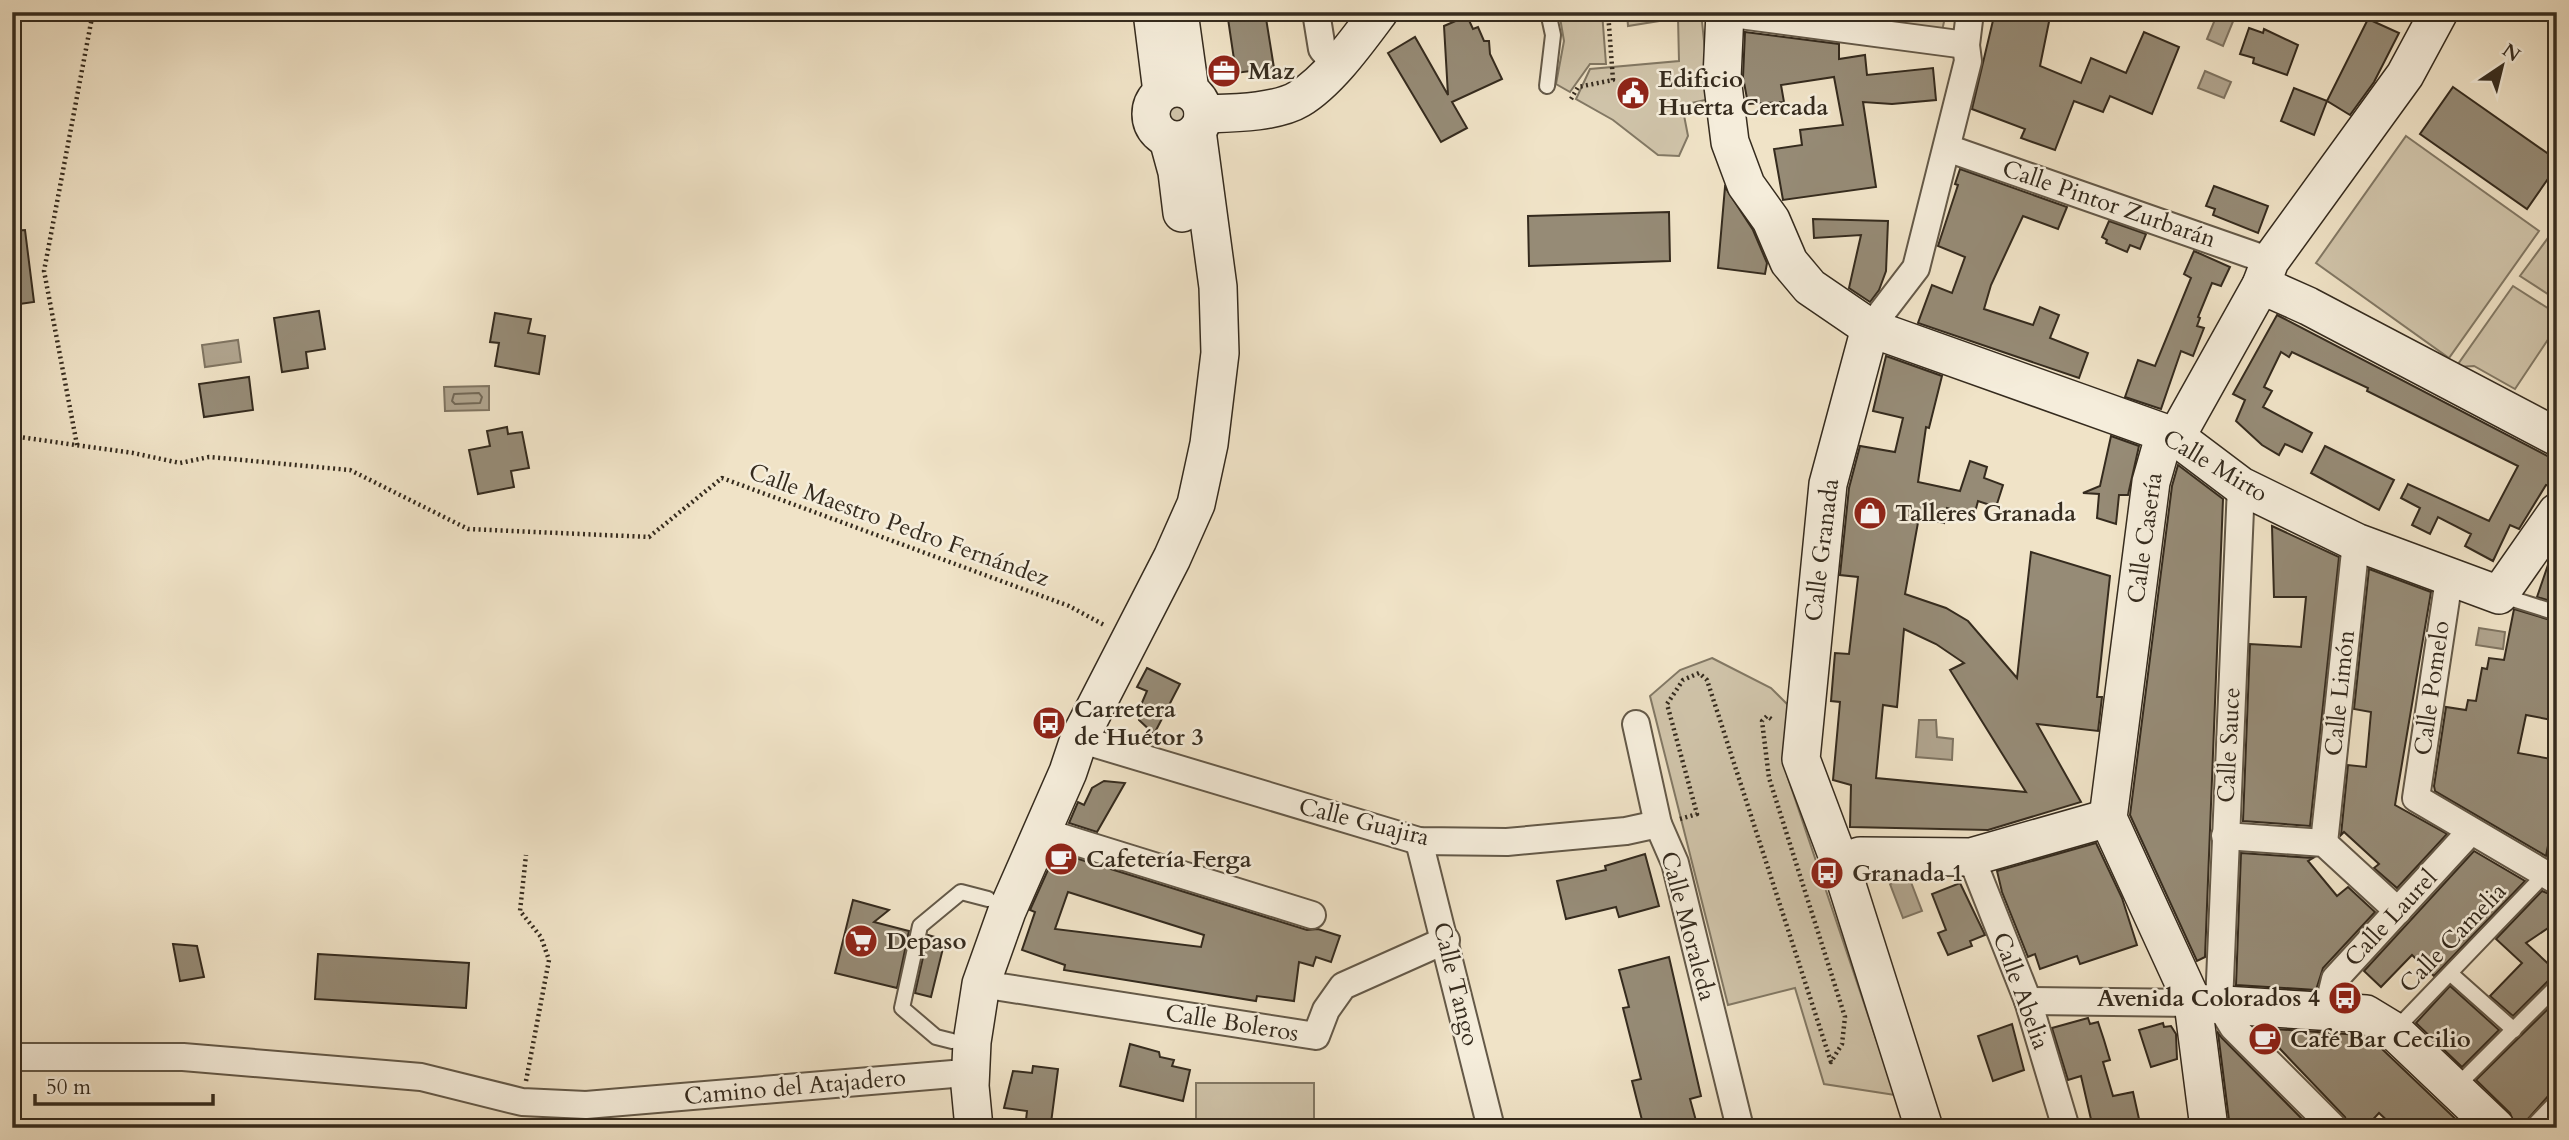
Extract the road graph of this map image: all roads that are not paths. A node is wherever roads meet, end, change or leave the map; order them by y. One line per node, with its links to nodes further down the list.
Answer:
1 (1152, 12): 12 (street)
2 (1179, 12): 12 (street)
3 (1316, 12): 10 (street)
4 (1379, 12): 10 (street)
5 (1548, 12): 11 (lane)
6 (1970, 12): 9 (street)
7 (1725, 13): 9 (street); 15 (street)
8 (2433, 14): 14 (street, Calle Casería)
9 (1966, 45): 13 (street)
10 (1336, 66): 12 (street)
11 (1548, 86)
12 (1184, 113): 25 (street)
13 (1947, 148): 14 (street, Calle Pintor Zurbarán); 15 (street)
14 (2266, 273): 16 (street, Calle Casería); 17 (street)
15 (1870, 328): 16 (street, Calle Mirto); 35 (street, Calle Granada)
16 (2176, 437): 18 (street, Calle Mirto); 26 (street, Calle Casería)
17 (2557, 437)
18 (2241, 486): 20 (street, Calle Mirto); 30 (street, Calle Sauce)
19 (2557, 512): 22 (street)
20 (2356, 542): 21 (street, Calle Mirto); 32 (street, Calle Limón)
21 (2449, 579): 22 (street, Calle Mirto); 29 (street, Calle Pomelo)
22 (2499, 595): 23 (lane, Calle Mirto)
23 (2557, 613)
24 (1636, 724): 27 (street, Calle Moraleda)
25 (1079, 739): 28 (street); 31 (street, Calle Guajira); 37 (street)
26 (2108, 818): 34 (street); 45 (street)
27 (1669, 822): 31 (street, Calle Guajira); 56 (street, Calle Moraleda)
28 (1041, 831): 39 (street); 42 (street)
29 (2470, 832): 36 (street); 38 (street, Calle Laurel)
30 (2225, 836): 32 (street); 45 (street, Calle Sauce)
31 (1419, 841): 40 (street, Calle Tango)
32 (2324, 843): 38 (street)
33 (2557, 851): 36 (lane)
34 (1971, 857): 35 (street); 44 (street, Calle Abelia)
35 (1840, 863): 57 (street, Calle Granada)
36 (2551, 878): 41 (lane, Calle Camelia)
37 (988, 899): 42 (street); 50 (street); 50 (lane)
38 (2398, 911): 46 (street, Calle Laurel)
39 (1312, 915)
40 (1446, 940): 42 (street, Calle Boleros); 55 (street, Calle Tango)
41 (2451, 974): 47 (lane); 48 (lane, Calle Camelia)
42 (981, 984): 54 (street)
43 (2557, 986): 47 (lane)
44 (2028, 1001): 45 (street); 58 (street, Calle Abelia)
45 (2206, 1004): 46 (street); 59 (street); 60 (street)
46 (2327, 1012): 48 (street)
47 (2514, 1030): 51 (lane)
48 (2394, 1031): 51 (street)
49 (12, 1057): 50 (street, Camino del Atajadero)
50 (952, 1057): 53 (street)
51 (2455, 1088): 61 (street)
52 (2557, 1101): 62 (lane)
53 (956, 1128)
54 (974, 1128)
55 (1491, 1128)
56 (1740, 1128)
57 (1924, 1128)
58 (2066, 1128)
59 (2209, 1128)
60 (2334, 1128)
61 (2496, 1128)
62 (2531, 1128)

